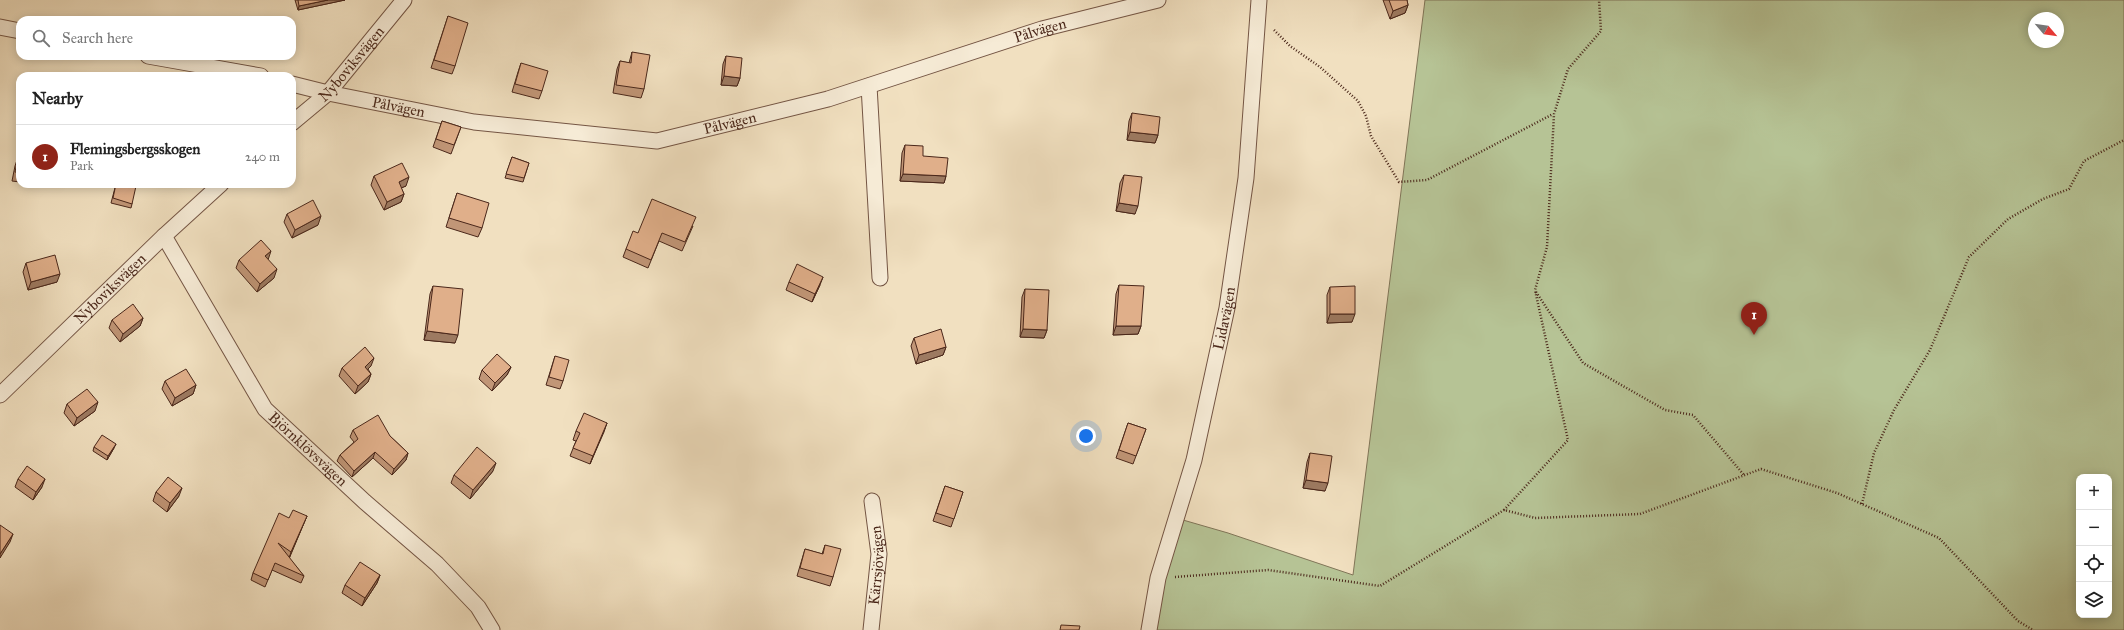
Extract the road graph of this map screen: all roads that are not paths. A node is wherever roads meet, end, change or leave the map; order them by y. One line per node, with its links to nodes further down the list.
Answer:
1 (404, 0): 10 (street, Nyboviksvägen)
2 (1158, 0): 9 (street, Pålvägen)
3 (1259, 0): 19 (street, Lidavägen)
4 (0, 27): 5 (street)
5 (16, 30)
6 (171, 60): 7 (street)
7 (238, 72)
8 (296, 85): 10 (street, Pålvägen)
9 (869, 86): 10 (street, Pålvägen); 14 (street)
10 (328, 93): 11 (street, Nyboviksvägen)
11 (296, 120)
12 (218, 188): 13 (street, Nyboviksvägen)
13 (164, 236): 15 (street, Nyboviksvägen); 17 (street, Björnklövsvägen)
14 (880, 278)
15 (0, 395)
16 (872, 501): 18 (street, Kärrsjövägen)
17 (492, 630)
18 (871, 630)
19 (1148, 630)

